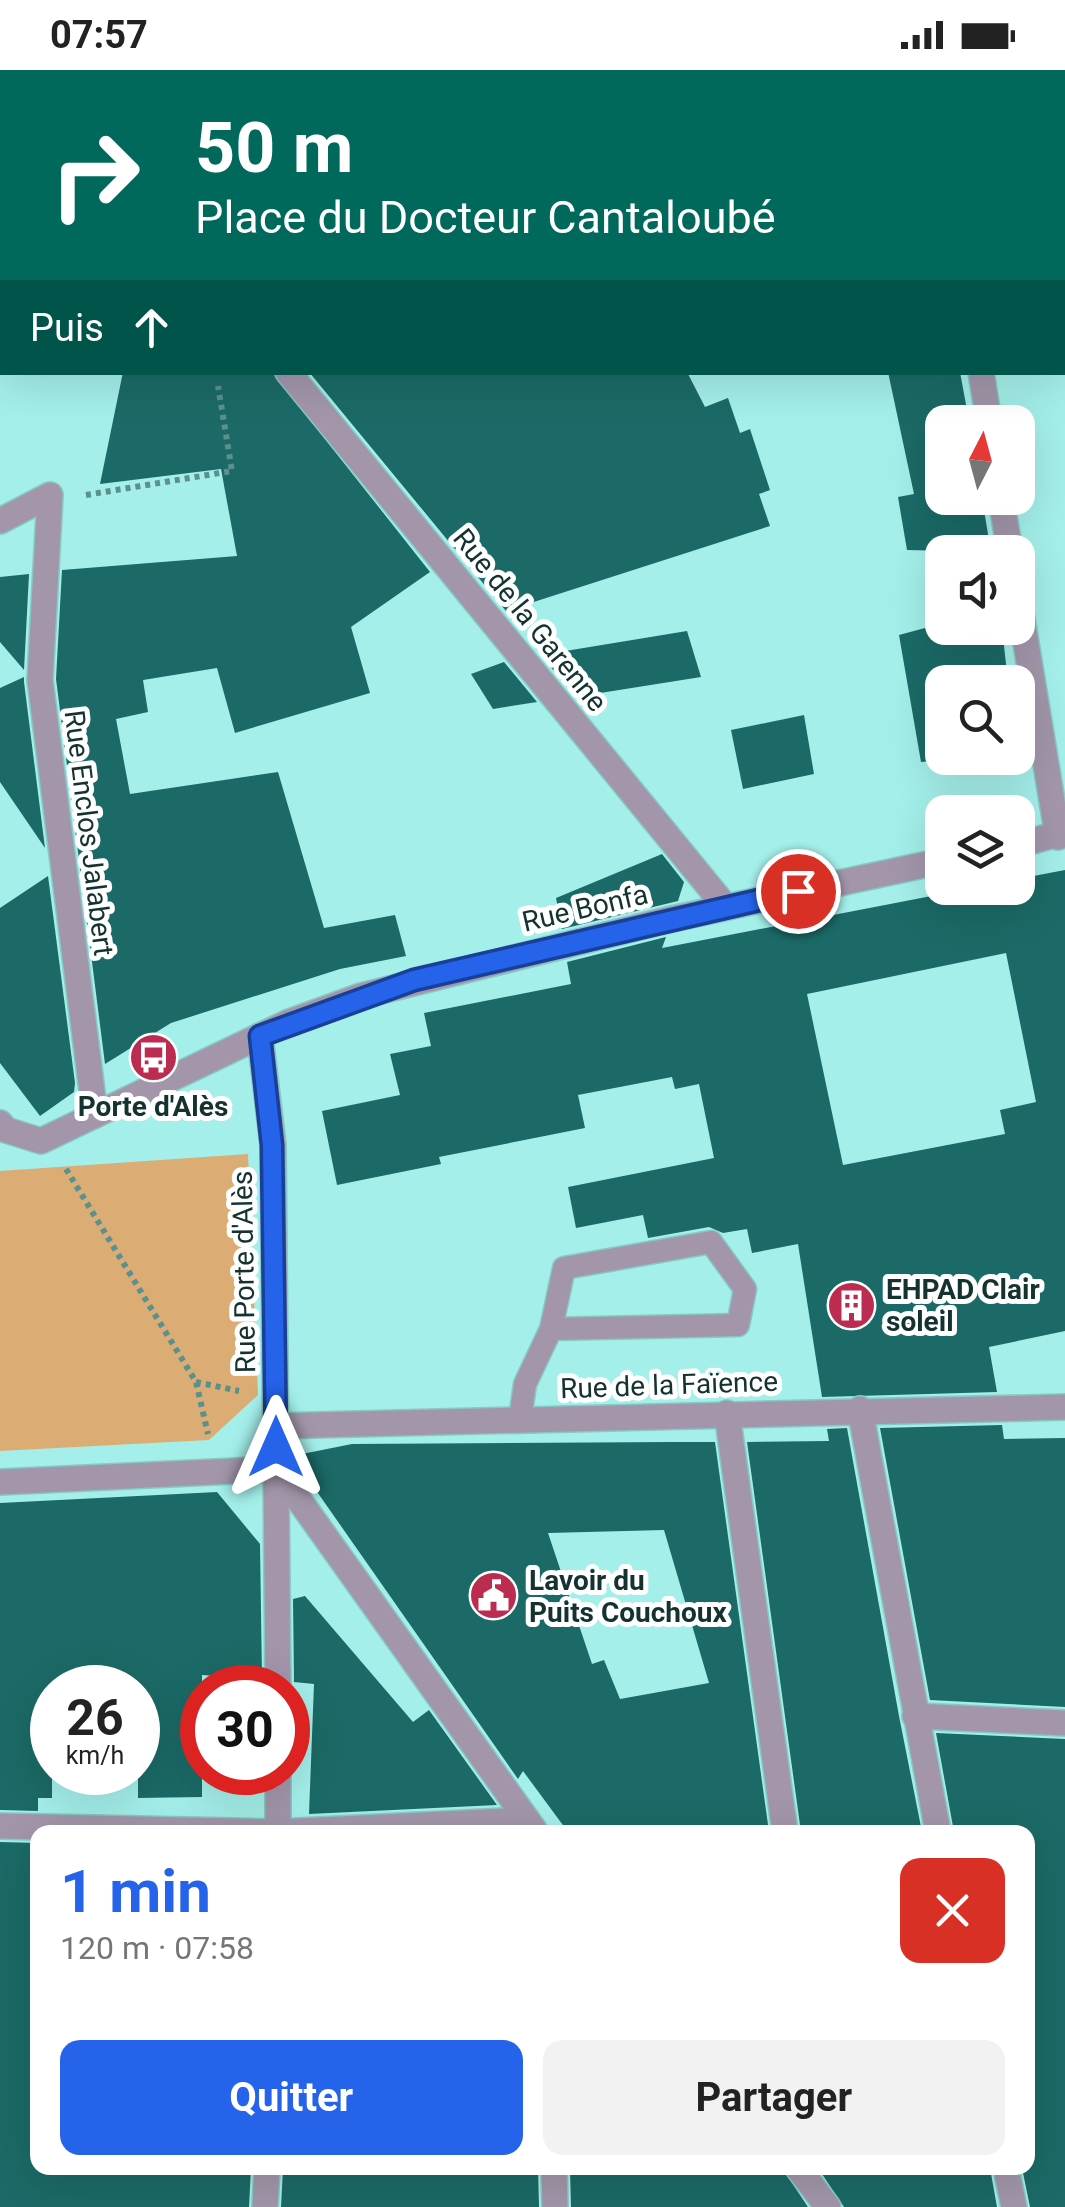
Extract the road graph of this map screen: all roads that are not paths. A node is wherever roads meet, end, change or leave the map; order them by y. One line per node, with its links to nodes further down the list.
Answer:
1 (290, 375): 9 (street, Rue de la Garenne)
2 (981, 375): 3 (street)
3 (986, 405)
4 (0, 521): 11 (street, Rue Enclos Jalabert)
5 (1027, 645): 6 (street)
6 (1061, 834): 7 (street)
7 (1035, 841)
8 (925, 865): 9 (street, Rue Bonfa)
9 (725, 906): 10 (street, Rue Bonfa)
10 (260, 1036): 11 (street, Rue Bonfa); 18 (street, Rue Porte d'Alès)
11 (95, 1115): 12 (street, Rue Bonfa)
12 (0, 1123)
13 (551, 1330): 13 (lane); 17 (lane)
14 (1065, 1407): 15 (street, Rue de la Faïence)
15 (860, 1409): 16 (street, Rue de la Faïence); 22 (street)
16 (726, 1413): 17 (street, Rue de la Faïence); 27 (street)
17 (520, 1419): 18 (street, Rue de la Faïence)
18 (274, 1426): 19 (street, Rue Porte d'Alès)
19 (277, 1469): 20 (street); 21 (street, Rue Porte d'Alès); 26 (street)
20 (0, 1482)
21 (278, 1665)
22 (915, 1716): 23 (street); 28 (street)
23 (1065, 1722)
24 (278, 1795): 25 (street)
25 (278, 1825)
26 (531, 1825)
27 (784, 1825)
28 (937, 1825)
29 (0, 1826): 30 (street)
30 (30, 1827)
31 (267, 2175): 37 (street)
32 (554, 2175): 38 (street)
33 (803, 2175): 36 (street)
34 (818, 2175): 36 (street)
35 (1007, 2175): 39 (street)
36 (822, 2203)
37 (266, 2207)
38 (554, 2207)
39 (1014, 2207)

